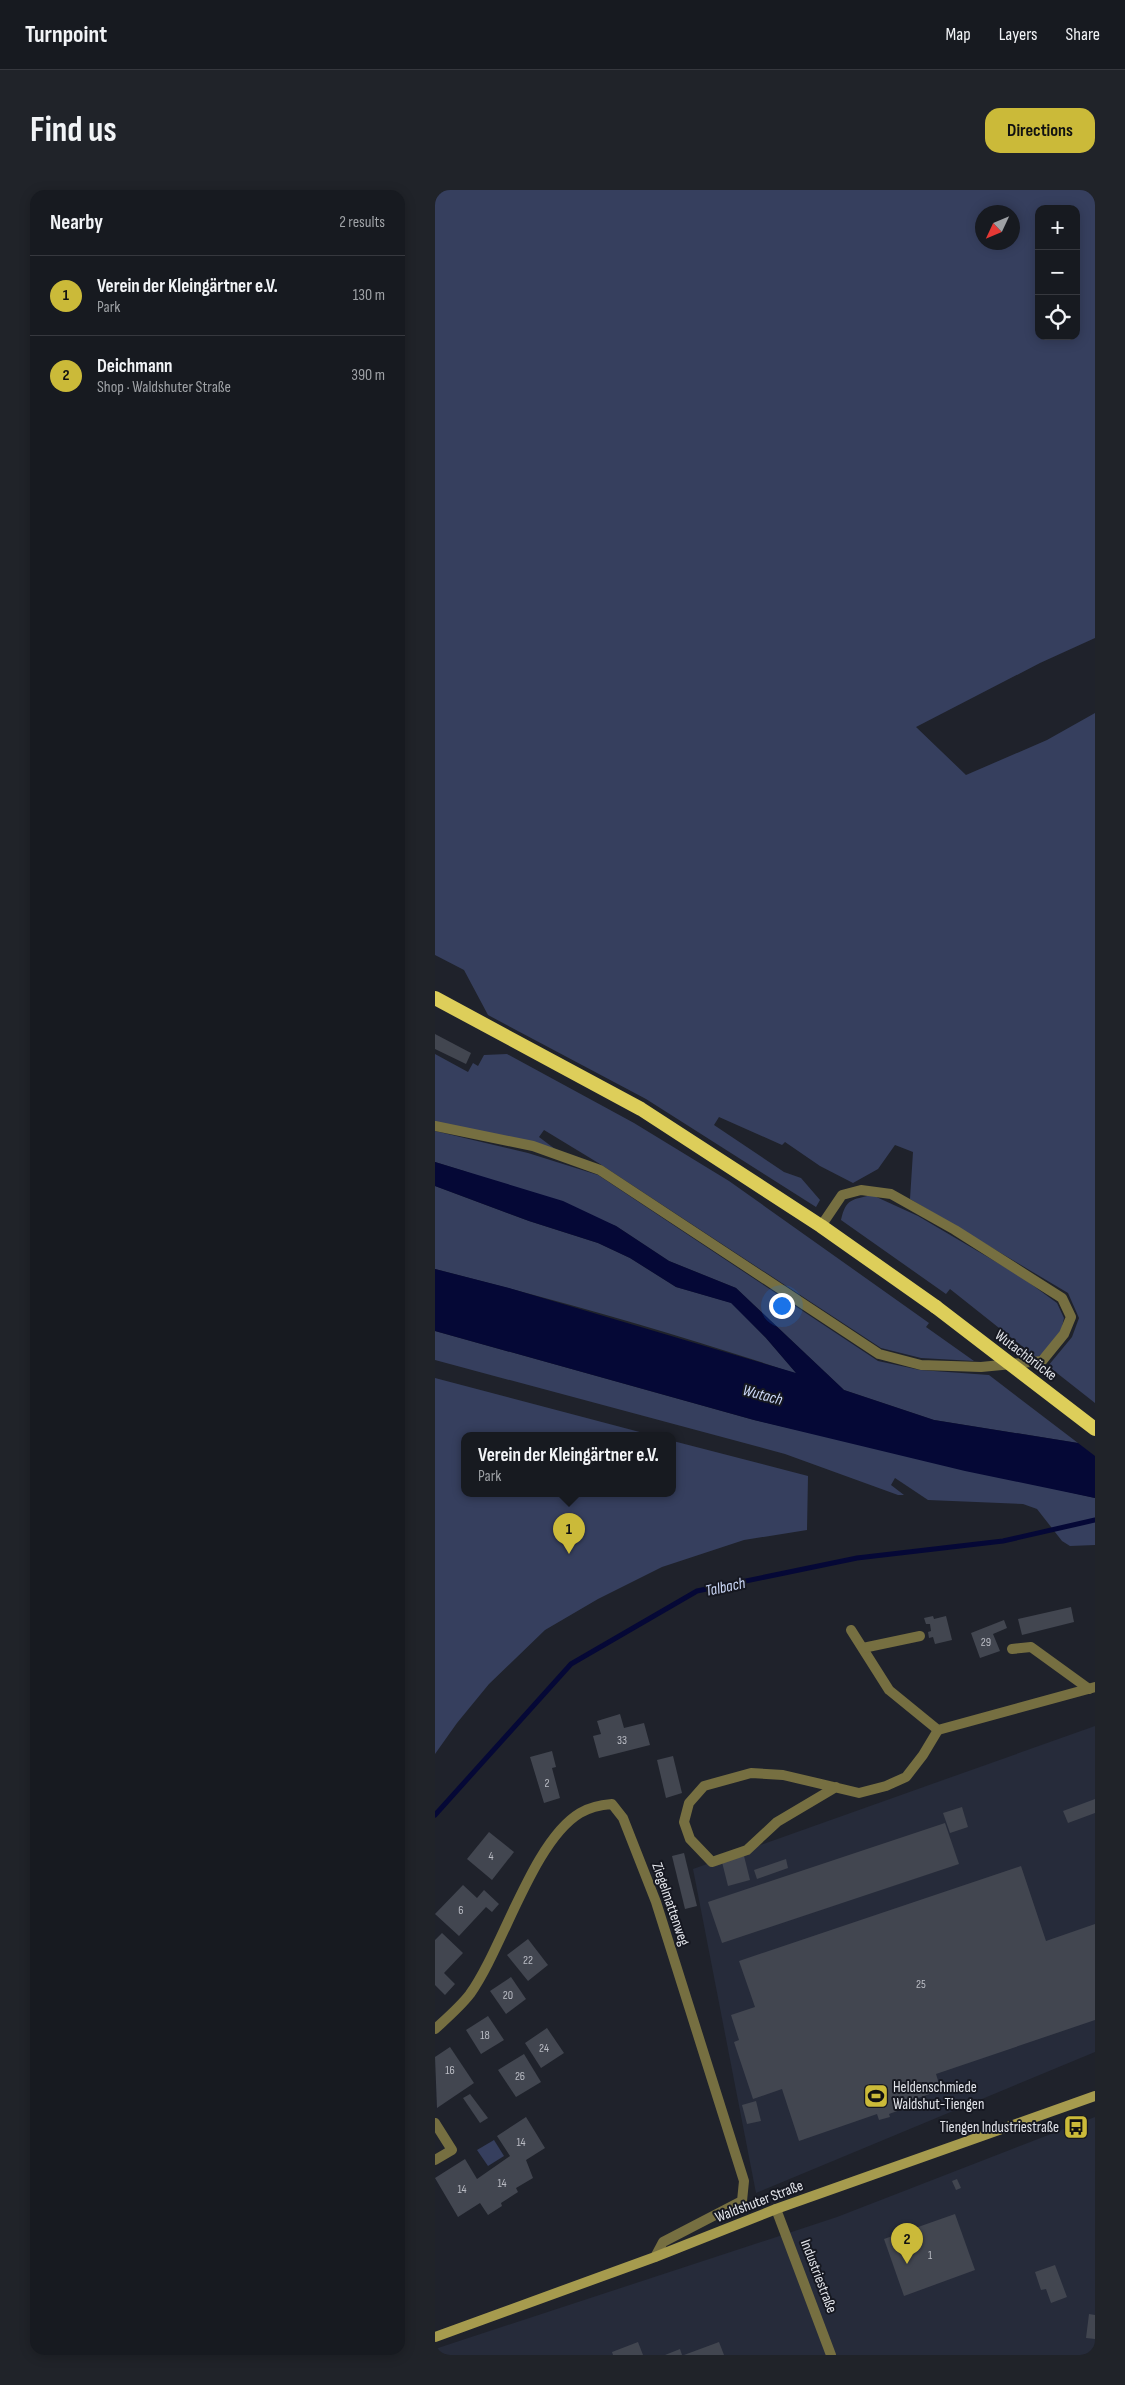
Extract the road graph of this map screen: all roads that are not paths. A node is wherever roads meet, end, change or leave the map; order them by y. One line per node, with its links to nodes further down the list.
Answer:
1 (435, 998): 3 (highway, Wutachbrücke)
2 (435, 1126): 3 (street)
3 (821, 1226): 4 (highway, Wutachbrücke, bridge)
4 (1095, 1429)
5 (851, 1630): 7 (street)
6 (920, 1636): 7 (street)
7 (863, 1648): 10 (street)
8 (1012, 1649): 9 (street)
9 (1092, 1688): 10 (street)
10 (938, 1730): 11 (street)
11 (837, 1787): 11 (street)
12 (435, 2029): 17 (street, Ziegelmattenweg)
13 (1095, 2096): 16 (main road, Waldshuter Straße)
14 (435, 2124): 15 (street)
15 (435, 2160)
16 (776, 2209): 17 (main road, Waldshuter Straße); 19 (street, Industriestraße)
17 (655, 2257): 18 (main road, Waldshuter Straße)
18 (435, 2337)
19 (831, 2355)

